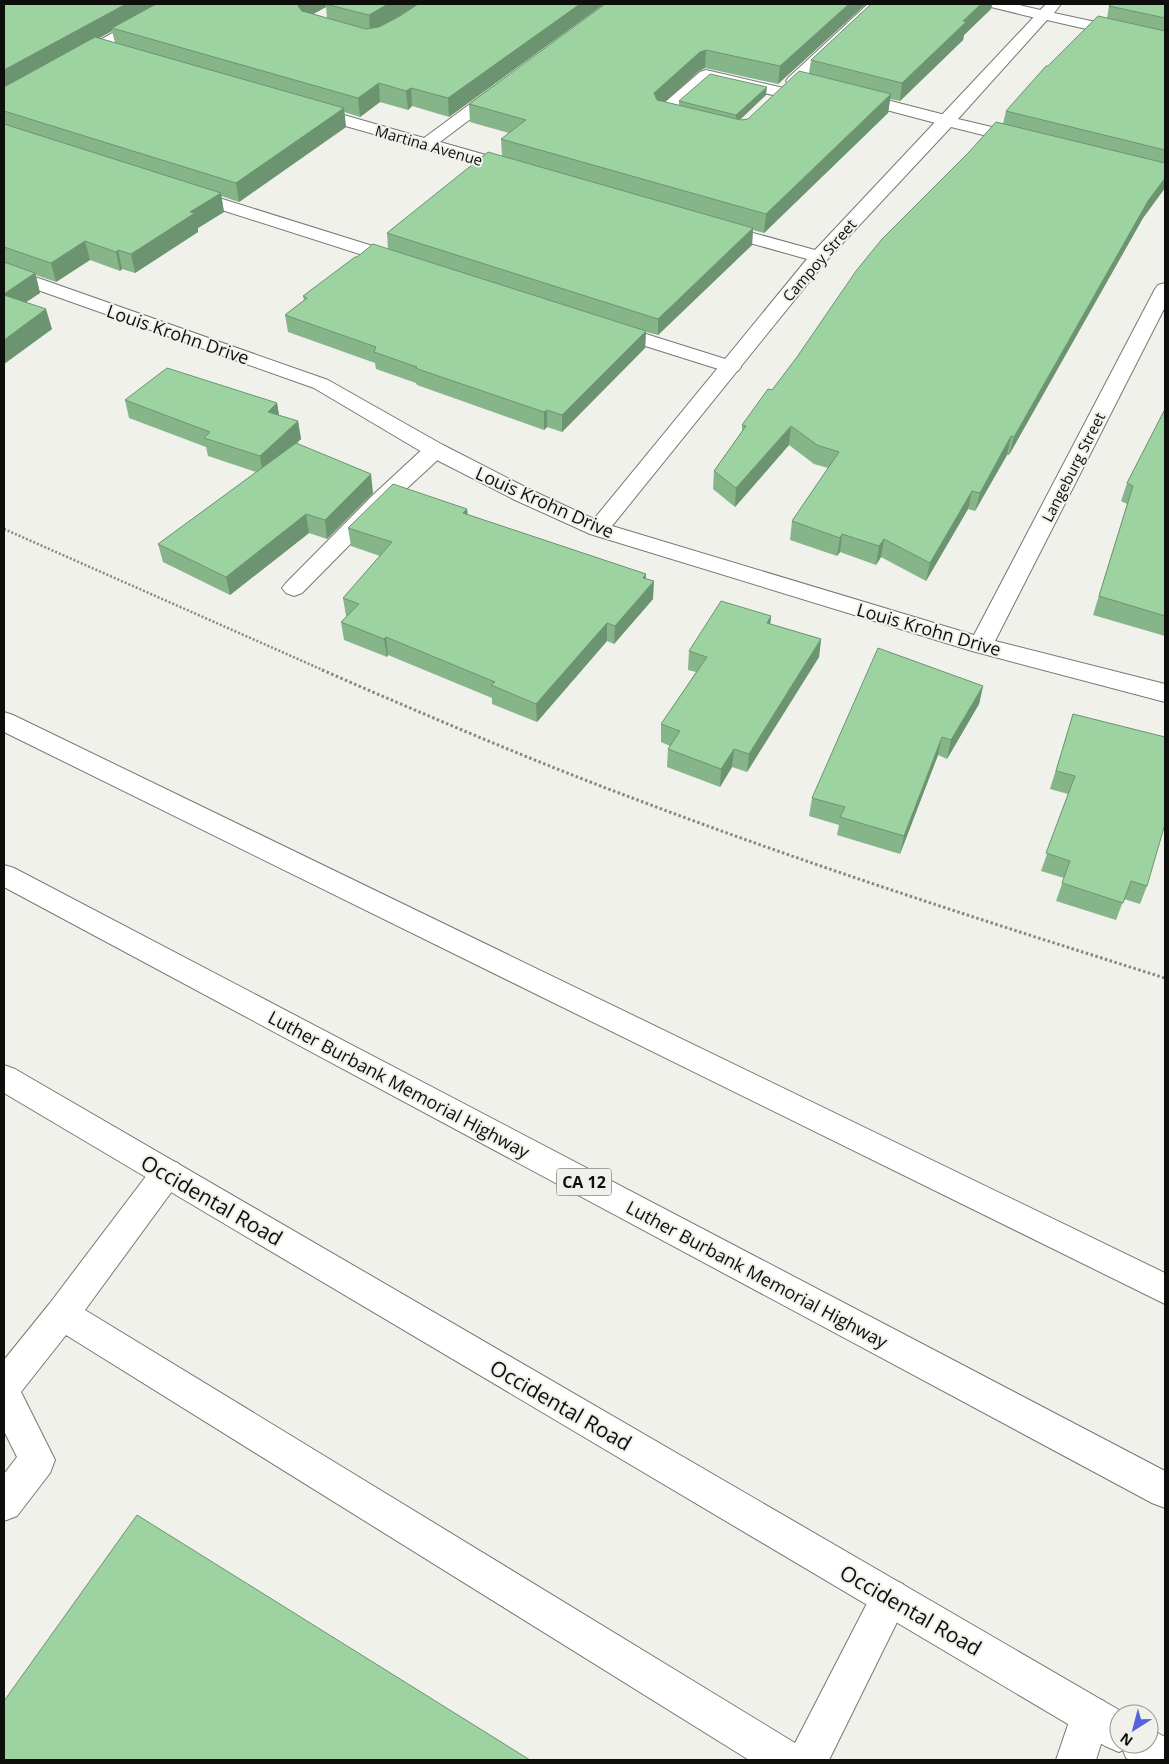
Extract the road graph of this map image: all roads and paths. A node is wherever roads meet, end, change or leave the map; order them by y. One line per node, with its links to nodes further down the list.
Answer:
1 (176, 4): 6 (main road)
2 (877, 4): 10 (main road)
3 (996, 4): 4 (main road)
4 (1049, 9): 5 (main road); 14 (main road, Campoy Street)
5 (1165, 42)
6 (97, 48): 7 (main road); 8 (main road)
7 (122, 56)
8 (63, 67)
9 (513, 80): 16 (main road)
10 (794, 81): 11 (main road); 14 (main road)
11 (782, 92): 13 (main road); 15 (main road)
12 (293, 105): 16 (main road, Martina Avenue)
13 (767, 105)
14 (947, 121): 17 (main road); 21 (main road, Campoy Street)
15 (701, 123)
16 (426, 144): 18 (main road, Martina Avenue)
17 (1044, 144)
18 (530, 174)
19 (174, 188): 22 (main road)
20 (701, 223): 21 (main road)
21 (819, 257): 26 (main road, Campoy Street)
22 (419, 267)
23 (4, 272): 27 (main road, Louis Krohn Drive)
24 (1165, 289): 31 (main road, Langeburg Street)
25 (598, 325): 26 (main road)
26 (730, 367): 29 (main road, Campoy Street)
27 (435, 450): 29 (main road, Louis Krohn Drive); 30 (main road)
28 (4, 529): 35 (path)
29 (598, 529): 31 (main road, Louis Krohn Drive)
30 (294, 588)
31 (981, 645): 32 (main road, Louis Krohn Drive)
32 (1165, 693)
33 (4, 721): 38 (main road)
34 (4, 875): 42 (main road, Luther Burbank Memorial Highway / CA 12)
35 (1165, 978)
36 (4, 1078): 37 (main road, Occidental Road)
37 (167, 1173): 39 (main road); 44 (main road, Occidental Road)
38 (1165, 1289)
39 (62, 1314): 40 (main road); 46 (main road)
40 (4, 1386)
41 (4, 1395): 43 (main road)
42 (1165, 1490)
43 (4, 1503)
44 (890, 1597): 45 (main road, Occidental Road); 47 (main road)
45 (1104, 1724): 48 (main road)
46 (784, 1760)
47 (808, 1760)
48 (1076, 1760)

